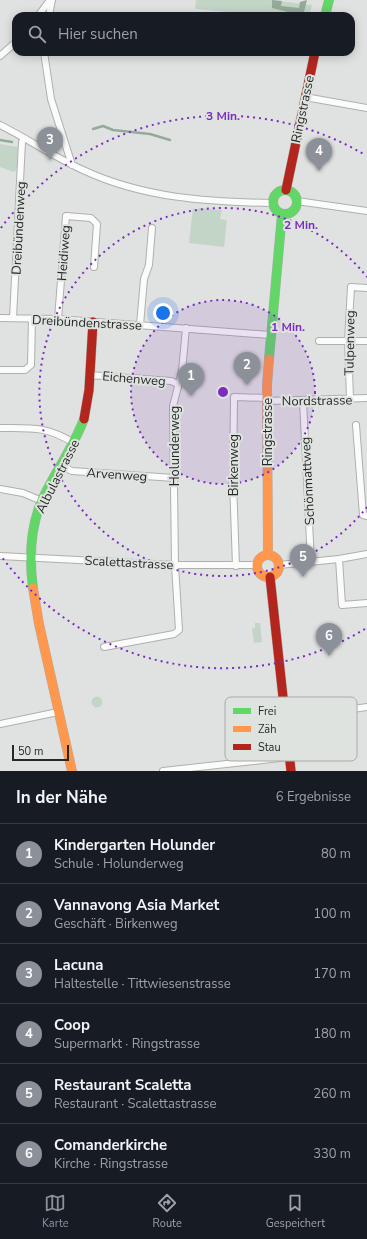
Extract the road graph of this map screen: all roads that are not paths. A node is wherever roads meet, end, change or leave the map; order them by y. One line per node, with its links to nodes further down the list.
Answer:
1 (51, 0): 3 (street); 4 (street)
2 (329, 0): 5 (main road)
3 (41, 12)
4 (50, 12)
5 (326, 12)
6 (12, 46): 7 (street)
7 (0, 56)
8 (45, 56): 14 (street)
9 (314, 56): 10 (main road, Ringstrasse)
10 (305, 97): 11 (street); 15 (main road, Ringstrasse)
11 (367, 108)
12 (0, 125): 13 (street)
13 (24, 138): 14 (street); 24 (street, Dreibündenweg)
14 (72, 165): 17 (street)
15 (286, 190): 16 (main road); 17 (main road)
16 (297, 201): 18 (street); 19 (main road)
17 (273, 203): 19 (main road)
18 (367, 211)
19 (282, 214): 30 (main road, Ringstrasse)
20 (152, 228): 28 (street)
21 (94, 267): 26 (street, Heidiweg)
22 (367, 288): 32 (street, Tulpenweg)
23 (0, 318): 24 (street, Dreibündenstrasse)
24 (13, 318): 25 (street, Dreibündenstrasse)
25 (32, 319): 26 (street, Dreibündenstrasse); 34 (street)
26 (58, 319): 27 (street, Dreibündenstrasse)
27 (93, 322): 28 (street, Dreibündenstrasse); 35 (main road, Albulastrasse)
28 (140, 325): 29 (street, Dreibündenstrasse)
29 (186, 328): 30 (street, Dreibündenstrasse); 36 (street, Holunderweg)
30 (270, 335): 39 (main road, Ringstrasse)
31 (319, 341): 32 (street)
32 (348, 341): 33 (street); 38 (street, Tulpenweg)
33 (367, 341)
34 (0, 370)
35 (89, 375): 36 (street, Eichenweg); 43 (main road, Albulastrasse)
36 (178, 384): 45 (street, Holunderweg)
37 (367, 398): 38 (street, Nordstrasse)
38 (350, 399): 40 (street, Nordstrasse)
39 (267, 400): 40 (street, Nordstrasse); 50 (main road, Ringstrasse); 58 (street, Birkenweg)
40 (303, 401): 54 (street, Schönmattweg)
41 (356, 425): 48 (street)
42 (0, 428): 43 (street)
43 (74, 443): 44 (main road, Albulastrasse)
44 (62, 466): 45 (street, Arvenweg); 47 (main road, Albulastrasse)
45 (174, 478): 55 (street, Holunderweg)
46 (0, 489): 47 (street)
47 (42, 501): 52 (main road, Albulastrasse)
48 (367, 516)
49 (367, 554): 53 (street)
50 (268, 555): 56 (main road); 57 (main road)
51 (0, 556): 52 (street, Scalettastrasse)
52 (31, 558): 55 (street, Scalettastrasse); 65 (main road, Albulastrasse)
53 (339, 559): 54 (street); 60 (street)
54 (311, 562): 57 (street)
55 (175, 565): 58 (street, Scalettastrasse); 61 (street, Holunderweg)
56 (257, 565): 58 (street, Scalettastrasse); 59 (main road)
57 (279, 565): 59 (main road)
58 (236, 566)
59 (270, 577): 62 (main road)
60 (367, 603)
61 (104, 647)
62 (282, 697)
63 (367, 707): 64 (street)
64 (357, 708)
65 (58, 712): 66 (street); 69 (main road, Albulastrasse)
66 (0, 724)
67 (247, 761): 70 (street)
68 (290, 761): 71 (main road)
69 (72, 771)
70 (163, 771)
71 (291, 771)

